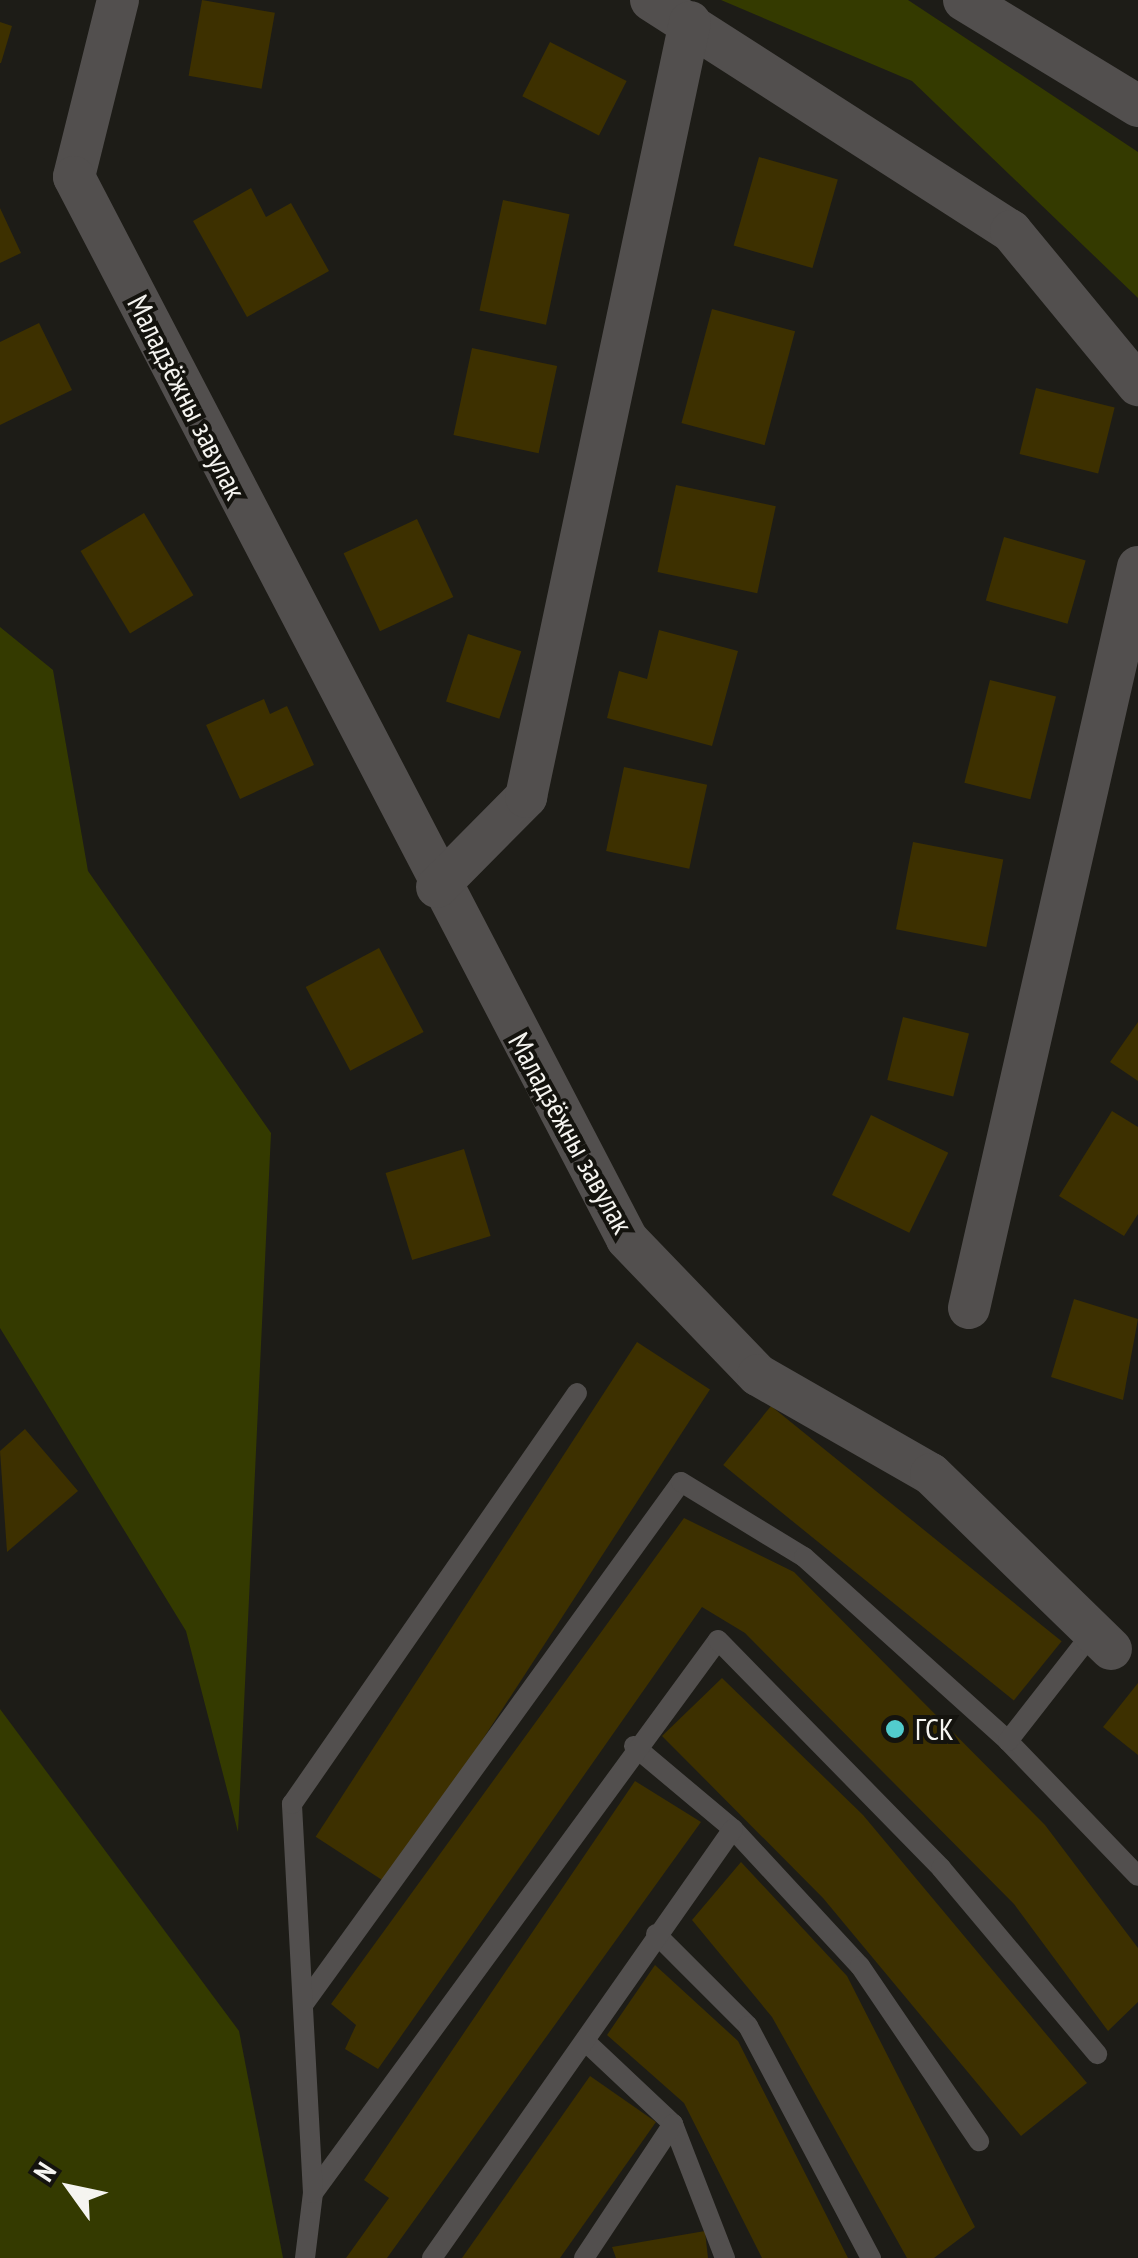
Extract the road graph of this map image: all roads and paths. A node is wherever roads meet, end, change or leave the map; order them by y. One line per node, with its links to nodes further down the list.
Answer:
1 (118, 0): 8 (street, Маладзёжны завулак)
2 (651, 0): 4 (street)
3 (964, 0): 5 (street)
4 (690, 22): 6 (street); 8 (street)
5 (1138, 106)
6 (1138, 384)
7 (1138, 567): 9 (street)
8 (438, 887): 11 (street, Маладзёжны завулак)
9 (969, 1308)
10 (577, 1393): 17 (lane)
11 (1100, 1643): 12 (lane)
12 (1008, 1741): 15 (lane); 17 (lane)
13 (634, 1746): 14 (lane); 19 (lane); 22 (lane)
14 (733, 1829): 16 (lane); 21 (lane)
15 (1138, 1876)
16 (656, 1934): 18 (lane); 27 (lane)
17 (303, 2006): 22 (lane)
18 (586, 2042): 20 (lane); 24 (lane)
19 (1097, 2054)
20 (673, 2124): 25 (lane); 26 (lane)
21 (980, 2142)
22 (314, 2193): 23 (lane)
23 (306, 2258)
24 (432, 2258)
25 (584, 2258)
26 (725, 2258)
27 (870, 2258)

